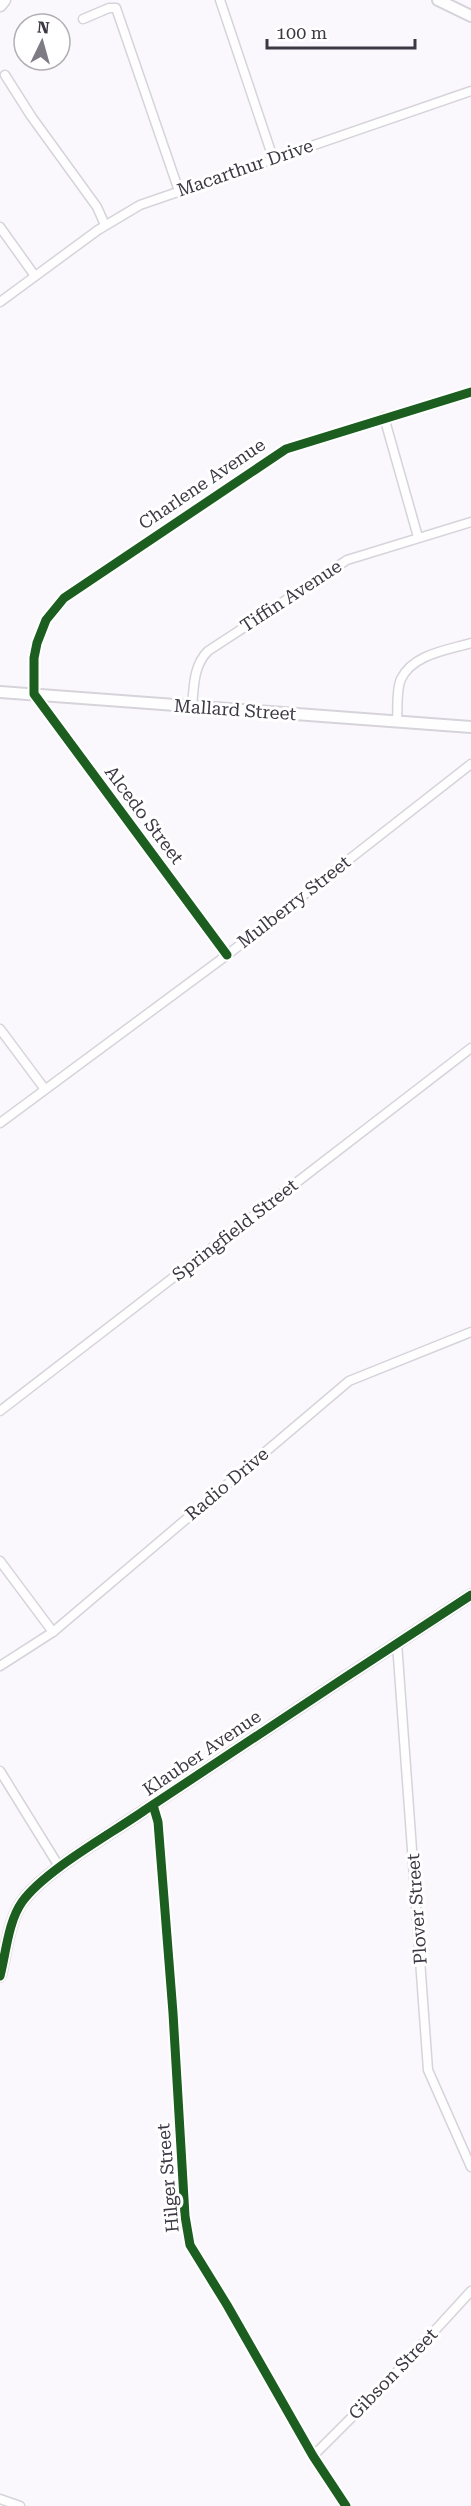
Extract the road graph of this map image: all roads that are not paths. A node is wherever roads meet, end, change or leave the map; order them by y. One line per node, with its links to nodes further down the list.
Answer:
1 (4, 0): 4 (main road)
2 (220, 0): 9 (street)
3 (438, 0): 5 (street)
4 (0, 5)
5 (471, 16)
6 (83, 19): 10 (street)
7 (5, 75): 11 (street)
8 (471, 91): 9 (street, Macarthur Drive)
9 (273, 158): 10 (street, Macarthur Drive)
10 (179, 191): 11 (street, Macarthur Drive)
11 (105, 225): 13 (street, Macarthur Drive)
12 (0, 227): 13 (street)
13 (35, 276): 14 (street, Macarthur Drive)
14 (0, 302)
15 (471, 392): 16 (street, Charlene Avenue)
16 (384, 417): 18 (street); 21 (street, Charlene Avenue)
17 (471, 522): 18 (street, Tiffin Avenue)
18 (418, 537): 22 (street, Tiffin Avenue)
19 (471, 644): 23 (street)
20 (0, 692): 21 (street, Mallard Street)
21 (34, 694): 22 (street, Mallard Street); 26 (street, Alcedo Street)
22 (192, 707): 23 (street, Mallard Street)
23 (397, 721): 24 (street, Mallard Street)
24 (471, 727)
25 (471, 764): 26 (street, Mulberry Street)
26 (227, 954): 29 (street, Mulberry Street)
27 (0, 1029): 29 (street)
28 (471, 1048): 32 (street, Springfield Street)
29 (44, 1088): 30 (street, Mulberry Street)
30 (0, 1124)
31 (471, 1332): 35 (street, Radio Drive)
32 (0, 1411)
33 (0, 1561): 35 (street)
34 (471, 1595): 36 (street, Klauber Avenue)
35 (53, 1632): 37 (street, Radio Drive)
36 (397, 1643): 39 (street, Klauber Avenue); 42 (street, Plover Street)
37 (0, 1666)
38 (0, 1771): 40 (street)
39 (153, 1805): 40 (street, Klauber Avenue); 44 (street, Hilger Street)
40 (60, 1868): 41 (street, Klauber Avenue)
41 (0, 1976)
42 (471, 2167)
43 (471, 2291): 44 (street, Gibson Street)
44 (314, 2456): 47 (street, Hilger Street)
45 (0, 2499): 46 (street)
46 (20, 2506)
47 (346, 2506)

